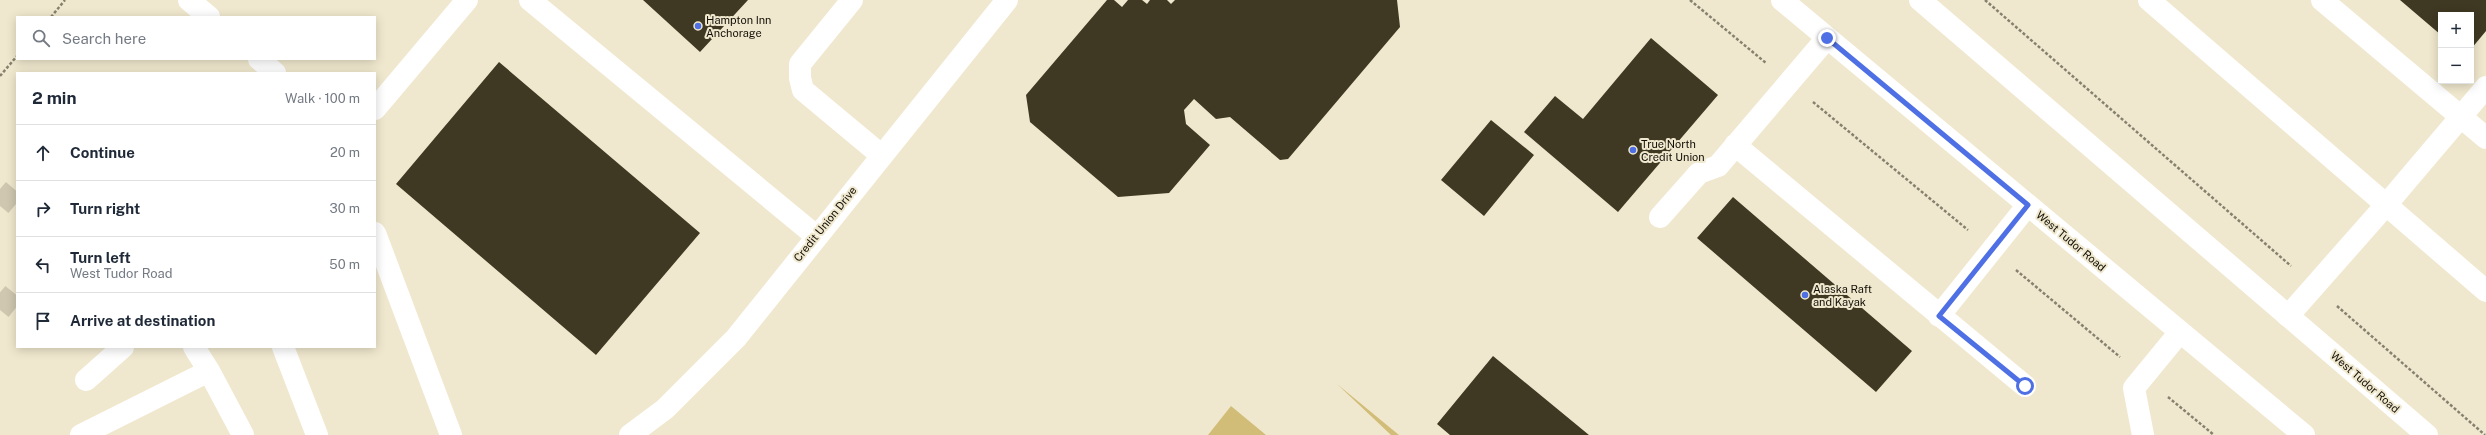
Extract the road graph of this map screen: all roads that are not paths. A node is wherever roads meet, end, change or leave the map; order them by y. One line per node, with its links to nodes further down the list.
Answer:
1 (189, 0): 10 (main road)
2 (467, 0): 15 (main road)
3 (530, 0): 24 (main road)
4 (852, 0): 19 (main road)
5 (1007, 0): 19 (main road, Credit Union Drive)
6 (1782, 0): 11 (main road, West Tudor Road)
7 (1920, 0): 27 (main road, West Tudor Road)
8 (2149, 0): 21 (main road)
9 (2322, 0): 16 (main road)
10 (208, 16)
11 (1827, 38): 18 (main road); 20 (main road, West Tudor Road)
12 (260, 60): 13 (main road)
13 (274, 72)
14 (2486, 87): 16 (main road)
15 (376, 108)
16 (2461, 117): 17 (main road); 21 (main road)
17 (2486, 138)
18 (1735, 145): 22 (main road); 26 (main road)
19 (881, 155): 24 (main road, Credit Union Drive)
20 (2028, 205): 26 (main road); 28 (main road, West Tudor Road)
21 (2386, 205): 25 (main road); 27 (main road)
22 (1660, 216)
23 (376, 236): 38 (main road)
24 (816, 236): 39 (main road, Credit Union Drive)
25 (2486, 291)
26 (1939, 316): 34 (main road)
27 (2288, 316): 42 (main road, West Tudor Road)
28 (2180, 332): 40 (main road); 41 (main road, West Tudor Road)
29 (122, 348): 33 (main road)
30 (195, 348): 32 (main road)
31 (283, 348): 37 (main road)
32 (208, 371): 35 (main road); 36 (main road)
33 (86, 380)
34 (2025, 386)
35 (81, 435)
36 (243, 435)
37 (317, 435)
38 (451, 435)
39 (630, 435)
40 (2143, 435)
41 (2304, 435)
42 (2427, 435)

